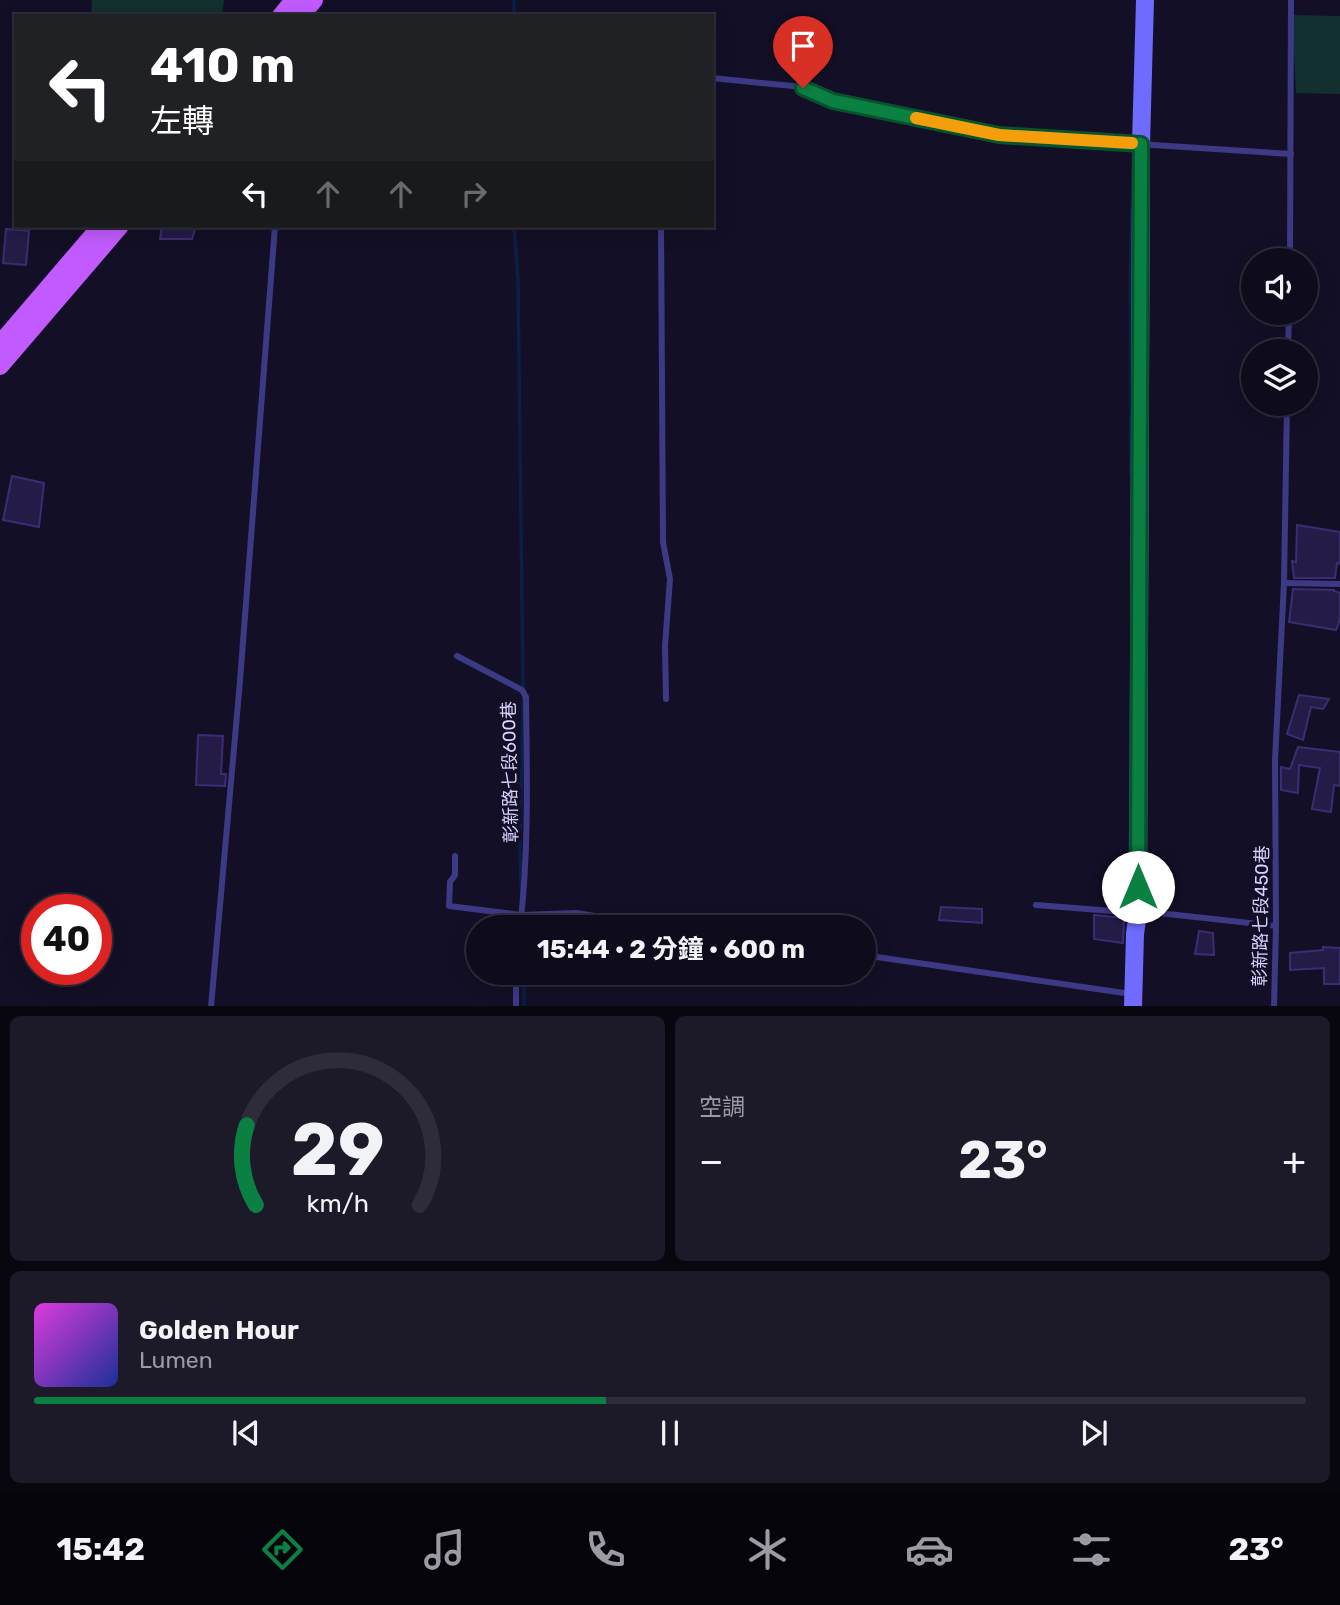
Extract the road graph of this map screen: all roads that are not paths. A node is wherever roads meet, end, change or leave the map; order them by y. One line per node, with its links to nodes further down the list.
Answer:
1 (294, 0): 5 (main road)
2 (314, 0): 6 (main road)
3 (1145, 0): 8 (street)
4 (1292, 0): 9 (lane)
5 (283, 14)
6 (302, 14)
7 (714, 78): 8 (lane)
8 (1141, 144): 9 (lane); 24 (street)
9 (1292, 154): 14 (lane)
10 (100, 228): 15 (main road)
11 (118, 228): 16 (main road)
12 (275, 228): 31 (lane)
13 (661, 228): 21 (lane)
14 (1290, 248)
15 (0, 344)
16 (0, 366)
17 (1287, 416): 18 (lane, 彰新路七段450巷)
18 (1284, 583): 19 (lane); 27 (lane, 彰新路七段450巷)
19 (1340, 584)
20 (457, 656): 25 (lane, 彰新路七段600巷)
21 (666, 699)
22 (455, 856): 25 (lane)
23 (1036, 905): 24 (lane)
24 (1138, 914): 27 (lane); 30 (street)
25 (521, 915): 26 (lane)
26 (583, 915)
27 (1276, 926): 33 (lane, 彰新路七段450巷)
28 (876, 957): 30 (lane)
29 (516, 985): 32 (lane)
30 (1133, 1001)
31 (211, 1006)
32 (516, 1006)
33 (1274, 1006)

